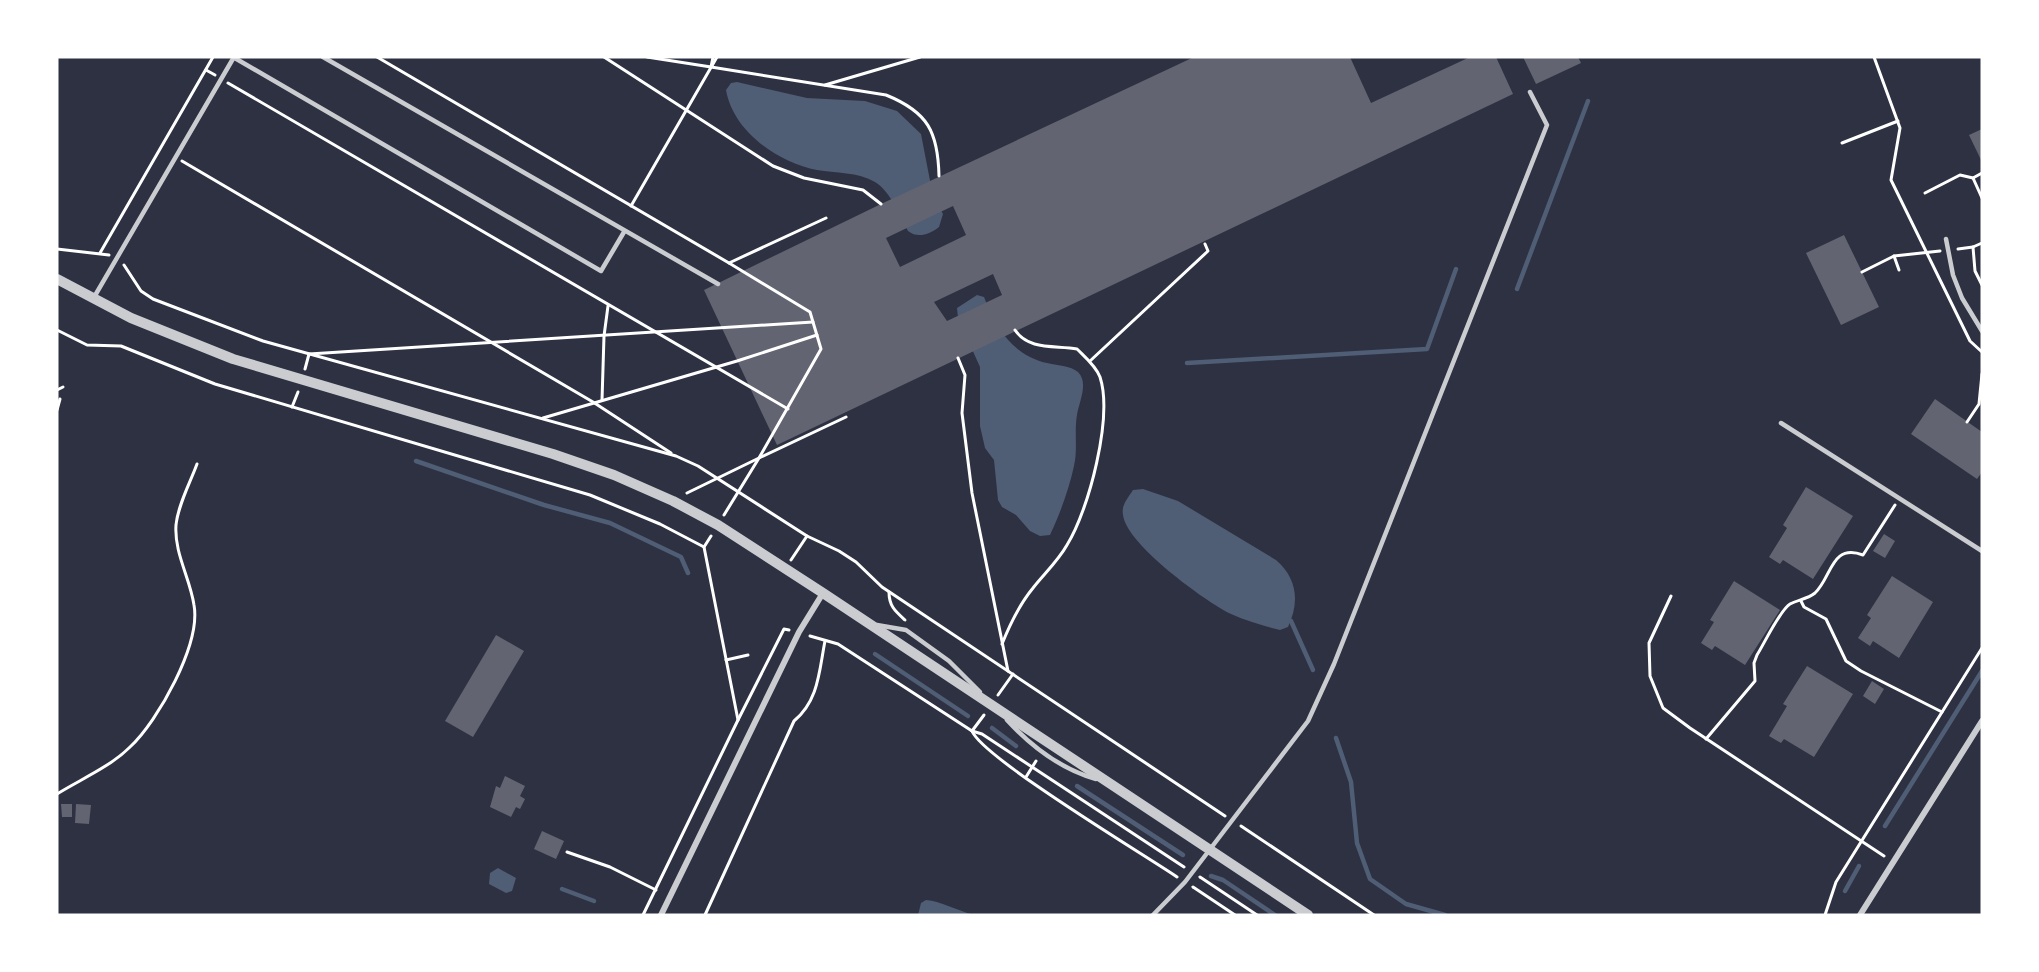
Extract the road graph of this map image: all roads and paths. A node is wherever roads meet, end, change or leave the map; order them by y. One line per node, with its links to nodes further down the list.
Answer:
1 (213, 57): 11 (path)
2 (234, 57): 12 (lane); 27 (lane)
3 (323, 57): 27 (lane)
4 (377, 57): 25 (path)
5 (604, 57): 15 (path)
6 (647, 57): 10 (path)
7 (715, 57): 10 (path)
8 (920, 57): 13 (path)
9 (1874, 57): 16 (path)
10 (711, 67): 13 (path); 15 (path)
11 (206, 70): 12 (path); 31 (path)
12 (221, 79): 18 (lane); 42 (path)
13 (823, 86): 20 (path)
14 (1530, 92): 98 (lane)
15 (688, 110): 24 (path); 25 (path)
16 (1898, 121): 17 (path); 32 (path)
17 (1842, 143)
18 (176, 157): 41 (lane); 50 (path)
19 (1982, 173): 21 (path)
20 (939, 176)
21 (1973, 178): 22 (path); 23 (path)
22 (1925, 193)
23 (1982, 198)
24 (881, 204)
25 (631, 206): 34 (path)
26 (826, 218): 34 (path)
27 (624, 232): 39 (lane)
28 (1946, 239): 46 (lane)
29 (1205, 244): 54 (path)
30 (1973, 247): 40 (path)
31 (57, 249)
32 (1926, 252): 33 (path); 51 (path)
33 (1894, 256): 36 (path); 37 (path)
34 (729, 263): 43 (path)
35 (124, 266): 52 (path)
36 (1899, 270)
37 (1862, 272)
38 (57, 279): 41 (street)
39 (718, 284)
40 (1982, 285)
41 (93, 299): 75 (street)
42 (608, 306): 47 (path); 49 (path)
43 (813, 322): 47 (path); 48 (path)
44 (57, 330): 88 (path)
45 (1015, 330): 54 (path)
46 (1982, 332)
47 (654, 333): 49 (path); 55 (path)
48 (817, 335): 55 (path); 63 (path)
49 (604, 336): 50 (path); 60 (path)
50 (489, 343): 52 (path); 61 (path)
51 (1982, 352)
52 (309, 354): 66 (path)
53 (958, 358): 85 (path)
54 (1090, 362): 85 (path)
55 (713, 368): 60 (path); 63 (path)
56 (1982, 374): 62 (path)
57 (63, 387): 58 (path)
58 (57, 390)
59 (60, 399): 64 (path)
60 (602, 400): 61 (path)
61 (593, 402): 66 (path); 69 (path)
62 (1980, 404): 67 (path)
63 (788, 409): 70 (path)
64 (57, 410)
65 (846, 417): 70 (path)
66 (541, 419): 69 (path)
67 (1968, 422)
68 (1781, 423): 74 (lane)
69 (676, 456): 72 (path)
70 (759, 458): 72 (path); 73 (path)
71 (197, 464): 97 (path)
72 (717, 478): 73 (path); 75 (path)
73 (738, 492): 76 (path); 77 (path)
74 (1899, 499): 78 (lane); 82 (path)
75 (673, 501): 79 (street)
76 (727, 511)
77 (807, 536): 79 (path); 89 (path)
78 (1982, 551)
79 (785, 568): 80 (street)
80 (823, 593): 83 (street); 91 (street)
81 (1671, 596): 96 (path)
82 (1800, 601): 92 (path); 96 (path)
83 (799, 632): 84 (path); 93 (path); 107 (street)
84 (825, 640): 95 (path); 108 (path)
85 (1002, 644): 89 (path)
86 (1982, 648): 92 (path)
87 (748, 655): 88 (path)
88 (726, 660): 93 (path)
89 (1008, 671): 90 (path)
90 (1013, 674): 91 (path); 98 (path)
91 (992, 704): 95 (path); 100 (street)
92 (1942, 711): 99 (path)
93 (738, 720): 105 (path)
94 (1982, 721): 102 (street)
95 (972, 731): 103 (path); 104 (path)
96 (1706, 739): 99 (path)
97 (57, 794)
98 (1232, 820): 100 (lane); 113 (path)
99 (1860, 840): 102 (path); 114 (path)
100 (1210, 849): 103 (lane); 112 (street)
101 (567, 852): 105 (path)
102 (1893, 862): 115 (street)
103 (1192, 872): 104 (lane); 111 (path)
104 (1185, 882): 109 (lane); 110 (path)
105 (656, 890): 106 (path)
106 (644, 915)
107 (661, 915)
108 (705, 915)
109 (1153, 915)
110 (1234, 915)
111 (1257, 915)
112 (1308, 915)
113 (1374, 915)
114 (1825, 915)
115 (1860, 915)

